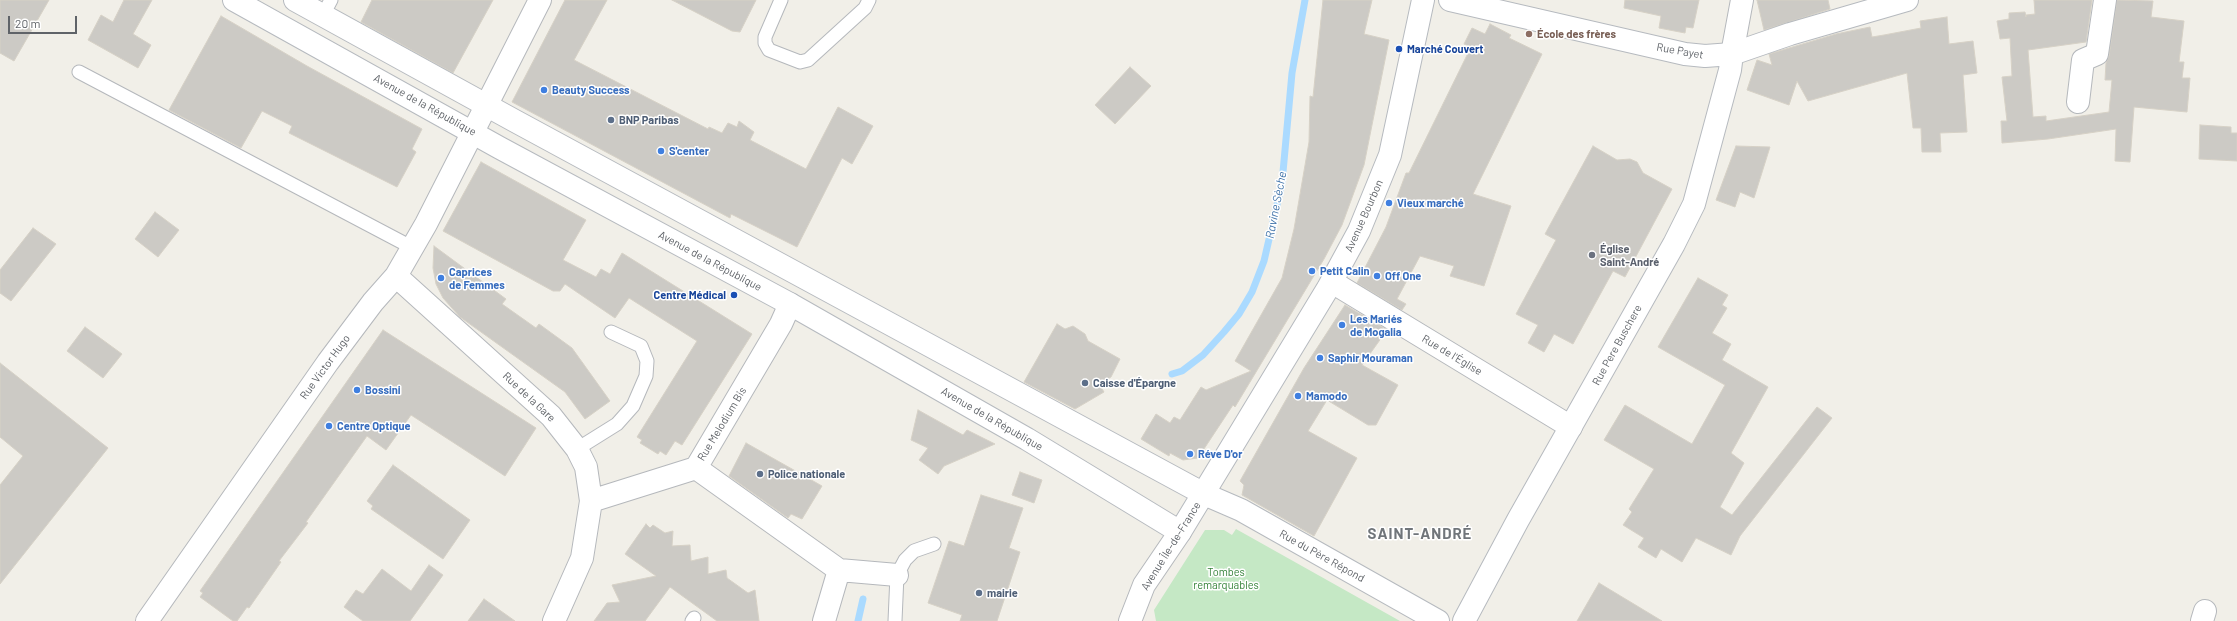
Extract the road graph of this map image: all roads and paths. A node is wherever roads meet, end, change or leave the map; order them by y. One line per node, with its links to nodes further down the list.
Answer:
1 (234, 0): 16 (main road, Avenue de la République)
2 (295, 0): 11 (main road)
3 (540, 0): 15 (main road, Rue Victor Hugo)
4 (782, 0): 5 (lane)
5 (870, 0)
6 (1423, 0): 19 (main road, Avenue Bourbon)
7 (1450, 0): 12 (main road, Rue Payet)
8 (1742, 0): 12 (main road, Rue Pere Buschere)
9 (1907, 0): 12 (main road, Rue Payet)
10 (2105, 0): 14 (main road)
11 (327, 8): 15 (main road)
12 (1732, 54): 24 (main road, Rue Pere Buschere)
13 (79, 72): 17 (lane)
14 (2078, 102)
15 (487, 104): 16 (main road, Rue Victor Hugo); 27 (main road)
16 (472, 131): 17 (main road, Rue Victor Hugo); 22 (main road, Avenue de la République)
17 (413, 248): 18 (main road, Rue Victor Hugo)
18 (396, 276): 20 (main road, Rue de la Gare); 21 (main road, Rue Victor Hugo)
19 (1332, 282): 24 (main road, Rue de l'Église); 27 (main road, Avenue Bourbon)
20 (418, 296): 21 (main road); 25 (main road, Rue de la Gare)
21 (373, 302): 33 (main road, Rue Victor Hugo)
22 (790, 304): 26 (main road, Rue Melodium Bis); 29 (main road, Avenue de la République)
23 (611, 332): 25 (lane)
24 (1572, 427): 39 (main road, Rue Pere Buschere)
25 (577, 449): 28 (main road, Rue de la Gare)
26 (696, 468): 28 (main road, Rue Melodium Bis); 31 (main road)
27 (1204, 494): 29 (main road, Avenue Île-de-France); 38 (main road, Rue du Père Répond)
28 (591, 501): 34 (main road, Rue de la Gare)
29 (1180, 532): 37 (main road, Avenue Île-de-France)
30 (934, 544): 32 (lane)
31 (839, 570): 32 (main road); 35 (main road)
32 (897, 575): 36 (lane)
33 (148, 621)
34 (554, 621)
35 (824, 621)
36 (895, 621)
37 (1130, 621)
38 (1438, 621)
39 (1464, 621)

